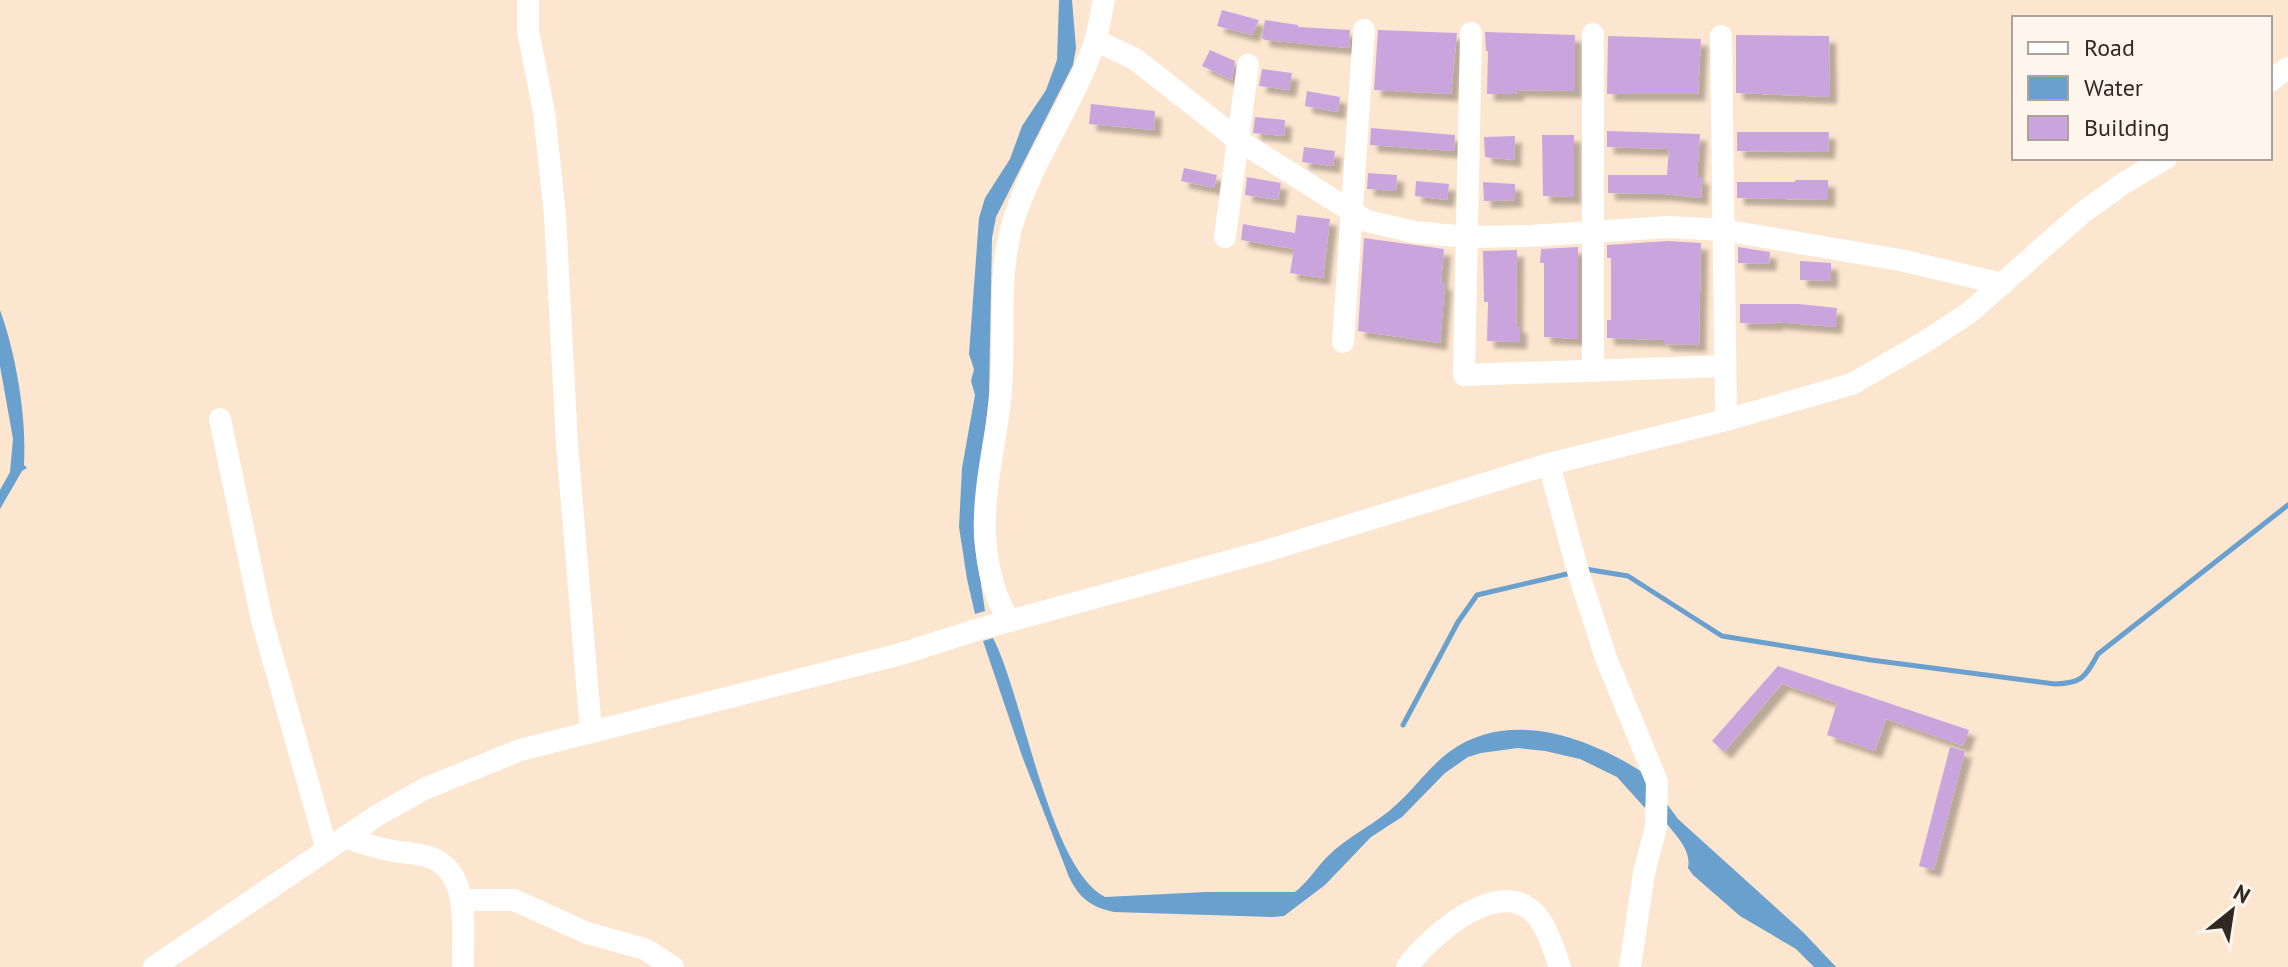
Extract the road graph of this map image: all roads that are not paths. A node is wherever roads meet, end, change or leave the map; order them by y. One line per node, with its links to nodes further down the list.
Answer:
1 (528, 0): 24 (street)
2 (1104, 0): 7 (street)
3 (1364, 30): 11 (street)
4 (1471, 33): 15 (street)
5 (1593, 34): 13 (street)
6 (1721, 36): 12 (street)
7 (1095, 40): 9 (street); 23 (street)
8 (1248, 65): 9 (street)
9 (1238, 140): 11 (street); 14 (street)
10 (2163, 160): 16 (street)
11 (1351, 212): 15 (street); 17 (street)
12 (1723, 230): 13 (street); 16 (street); 18 (street)
13 (1593, 232): 15 (street); 19 (street)
14 (1225, 237)
15 (1467, 237): 19 (street)
16 (2003, 284): 21 (street)
17 (1343, 342)
18 (1725, 366): 19 (street); 21 (street)
19 (1593, 371)
20 (220, 419): 25 (street)
21 (1726, 420): 22 (street)
22 (1549, 464): 23 (street); 32 (street)
23 (1004, 622): 24 (street)
24 (591, 731): 25 (street)
25 (336, 843): 26 (street); 27 (street)
26 (461, 900): 28 (street); 29 (street)
27 (154, 967)
28 (463, 967)
29 (673, 967)
30 (1407, 967): 31 (street)
31 (1560, 967)
32 (1630, 967)

